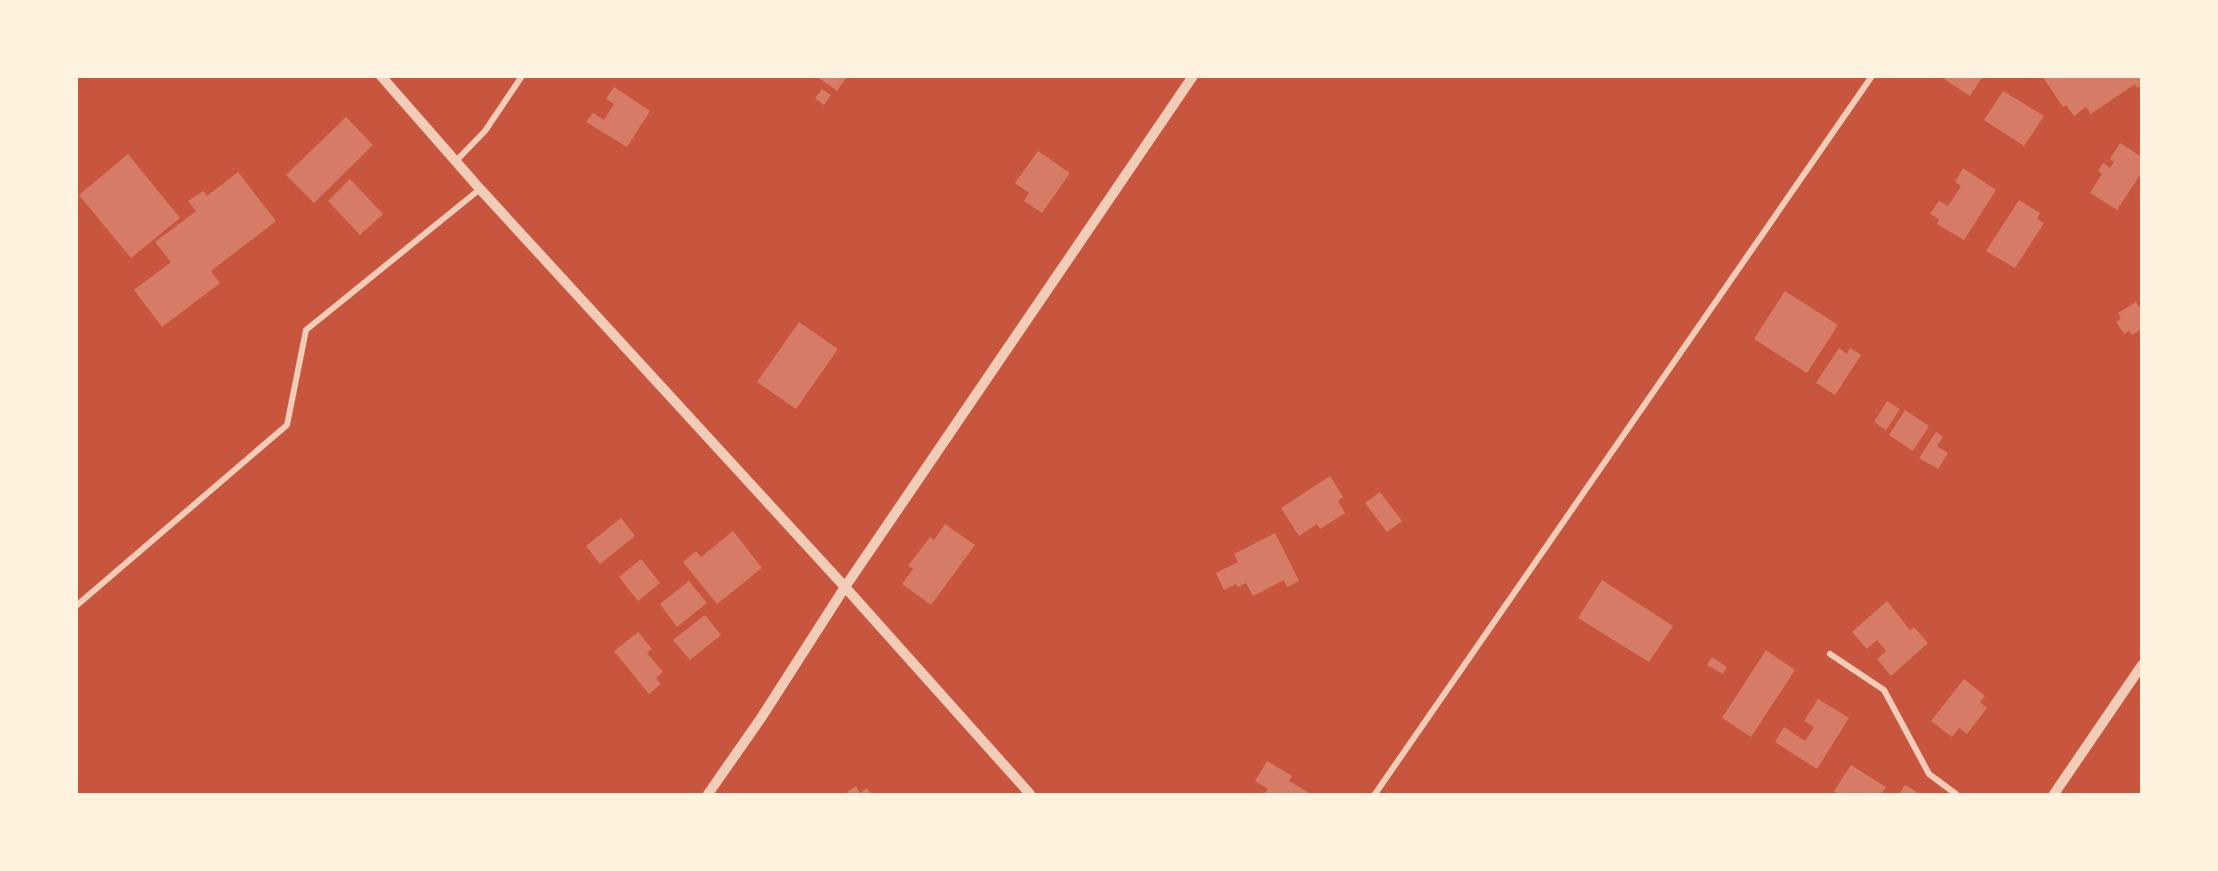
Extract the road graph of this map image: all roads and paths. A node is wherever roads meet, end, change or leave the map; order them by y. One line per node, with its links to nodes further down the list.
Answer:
1 (381, 76): 5 (street)
2 (522, 76): 5 (street)
3 (1193, 76): 7 (street)
4 (1872, 76): 13 (street)
5 (456, 161): 6 (street)
6 (480, 189): 7 (street); 8 (street)
7 (845, 587): 11 (street); 12 (street)
8 (76, 606)
9 (1830, 654): 14 (street)
10 (2142, 665): 15 (street)
11 (708, 795)
12 (1030, 795)
13 (1375, 795)
14 (1956, 795)
15 (2054, 795)

